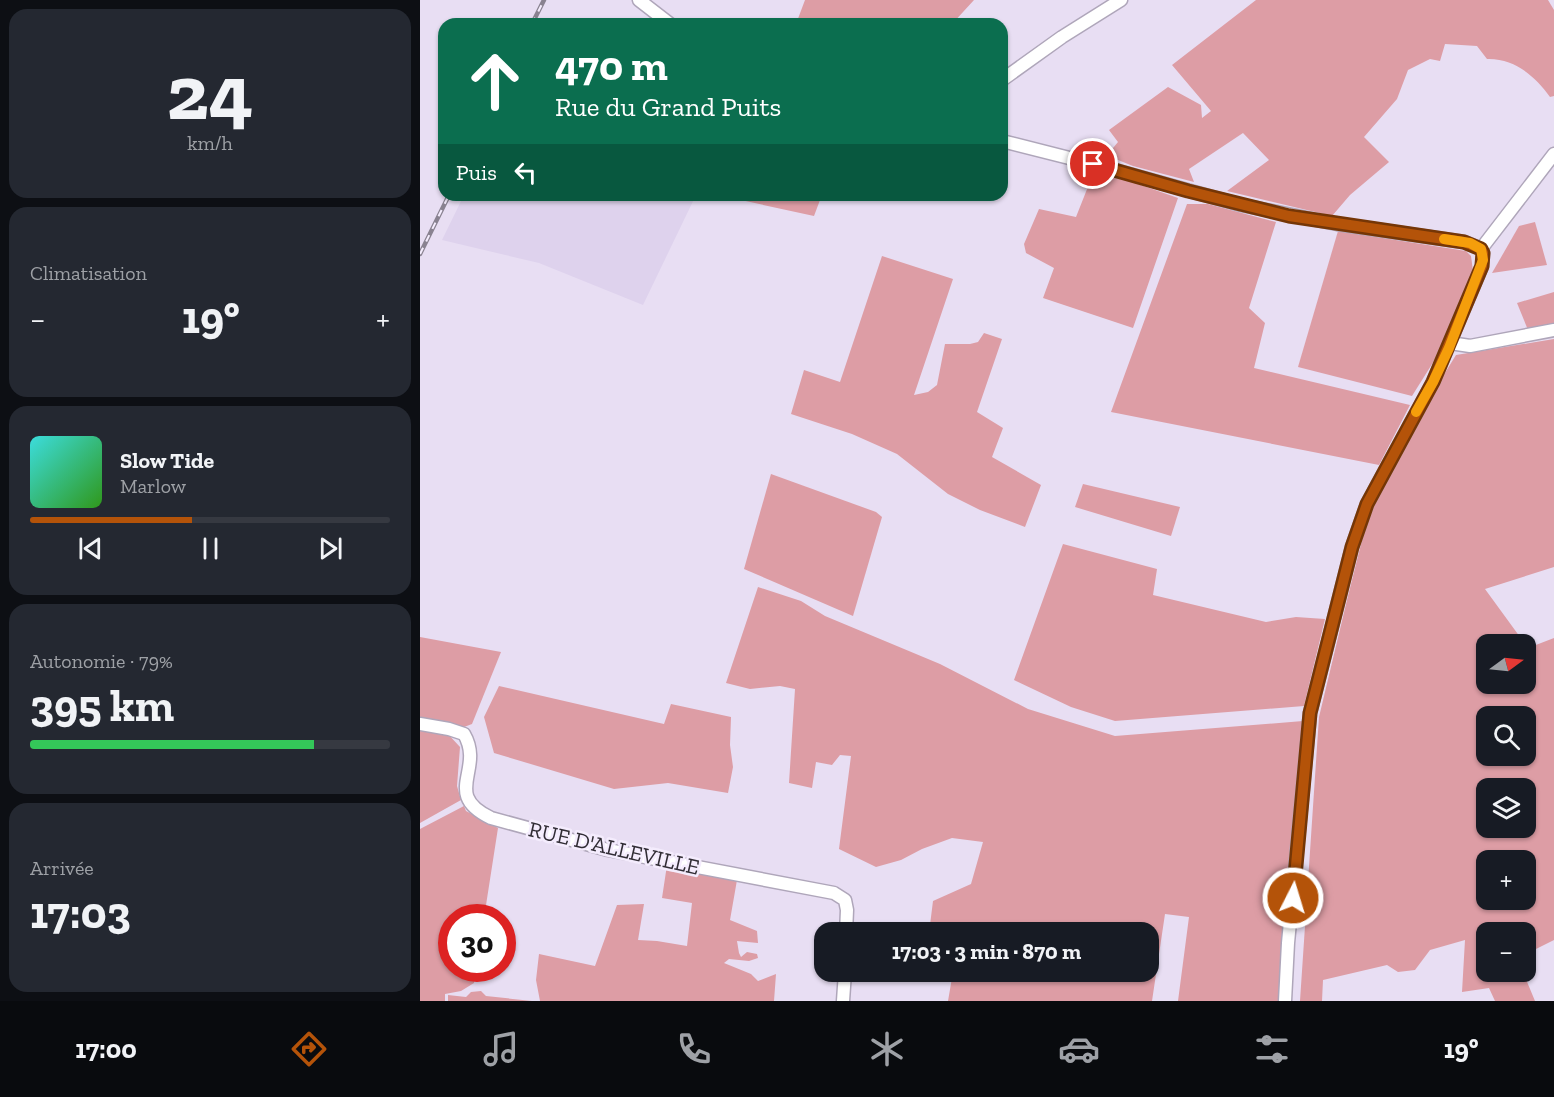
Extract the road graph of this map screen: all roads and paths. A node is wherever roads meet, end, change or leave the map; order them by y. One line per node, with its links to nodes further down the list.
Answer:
1 (639, 0): 3 (street)
2 (1121, 0): 4 (street)
3 (662, 18)
4 (1008, 76)
5 (1008, 143): 7 (street)
6 (1554, 154): 7 (street)
7 (1481, 249): 9 (street)
8 (1554, 330): 9 (street)
9 (1450, 343): 14 (street)
10 (420, 724): 11 (street, RUE D'ALLEVILLE)
11 (846, 922)
12 (844, 982): 13 (street)
13 (843, 1001)
14 (1285, 1001)

